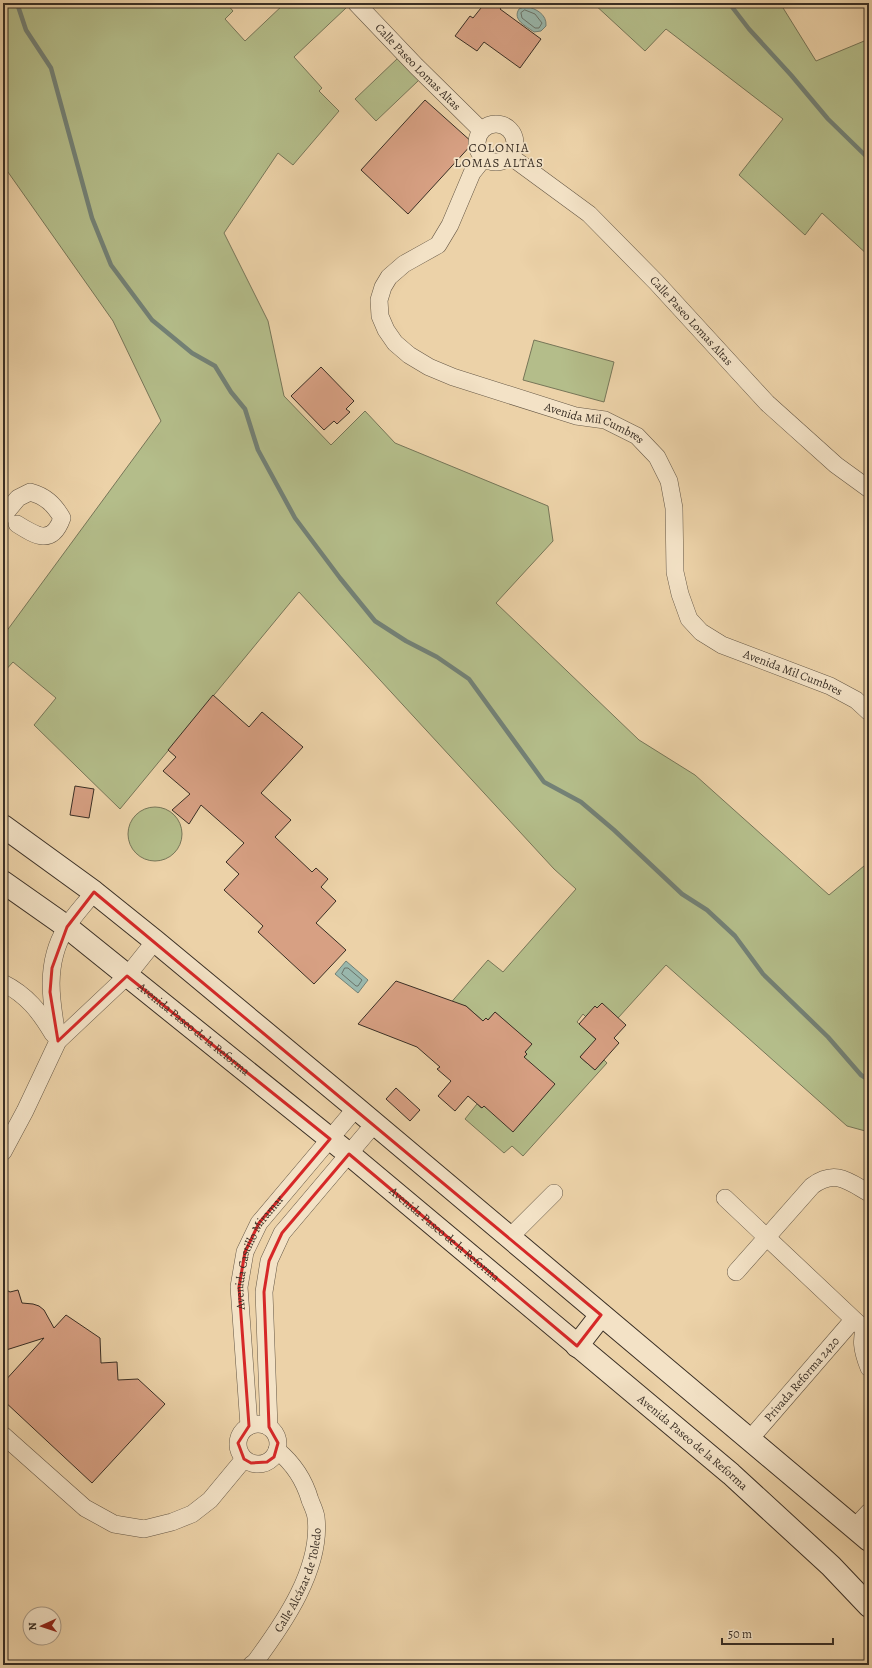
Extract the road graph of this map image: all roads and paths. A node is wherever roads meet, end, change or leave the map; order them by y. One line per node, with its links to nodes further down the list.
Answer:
1 (356, 3): 2 (street, Calle Paseo Lomas Altas)
2 (481, 130): 3 (street); 4 (street)
3 (510, 156): 4 (street); 5 (street, Calle Paseo Lomas Altas)
4 (484, 158): 6 (street, Avenida Mil Cumbres)
5 (869, 489)
6 (869, 712)
7 (3, 826): 9 (main road)
8 (3, 882): 10 (main road, Avenida Paseo de la Reforma)
9 (94, 892): 10 (street); 11 (main road)
10 (67, 927): 12 (main road, Avenida Paseo de la Reforma); 14 (street)
11 (155, 941): 12 (street); 15 (main road)
12 (127, 976): 14 (street); 17 (main road, Avenida Paseo de la Reforma)
13 (3, 983): 14 (street)
14 (58, 1041): 18 (street)
15 (356, 1108): 16 (main road); 17 (street, Avenida Castillo Miramar)
16 (374, 1123): 19 (street, Avenida Castillo Miramar); 23 (main road)
17 (330, 1139): 19 (main road, Avenida Paseo de la Reforma); 30 (street, Avenida Castillo Miramar)
18 (3, 1152)
19 (349, 1154): 28 (main road, Avenida Paseo de la Reforma); 31 (street, Avenida Castillo Miramar)
20 (869, 1192): 24 (street)
21 (554, 1193): 23 (street)
22 (725, 1198): 24 (street)
23 (510, 1237): 26 (main road)
24 (767, 1238): 25 (street); 27 (street)
25 (736, 1272)
26 (600, 1315): 28 (main road); 33 (main road)
27 (862, 1324): 29 (street); 33 (street, Privada Reforma 2420)
28 (577, 1346): 37 (main road, Avenida Paseo de la Reforma)
29 (869, 1368)
30 (249, 1426): 31 (street); 35 (street)
31 (270, 1427): 34 (street)
32 (3, 1435): 35 (street)
33 (750, 1439): 36 (main road)
34 (277, 1450): 35 (street); 38 (street, Calle Alcázar de Toledo)
35 (244, 1459)
36 (866, 1530)
37 (869, 1606)
38 (251, 1665)

